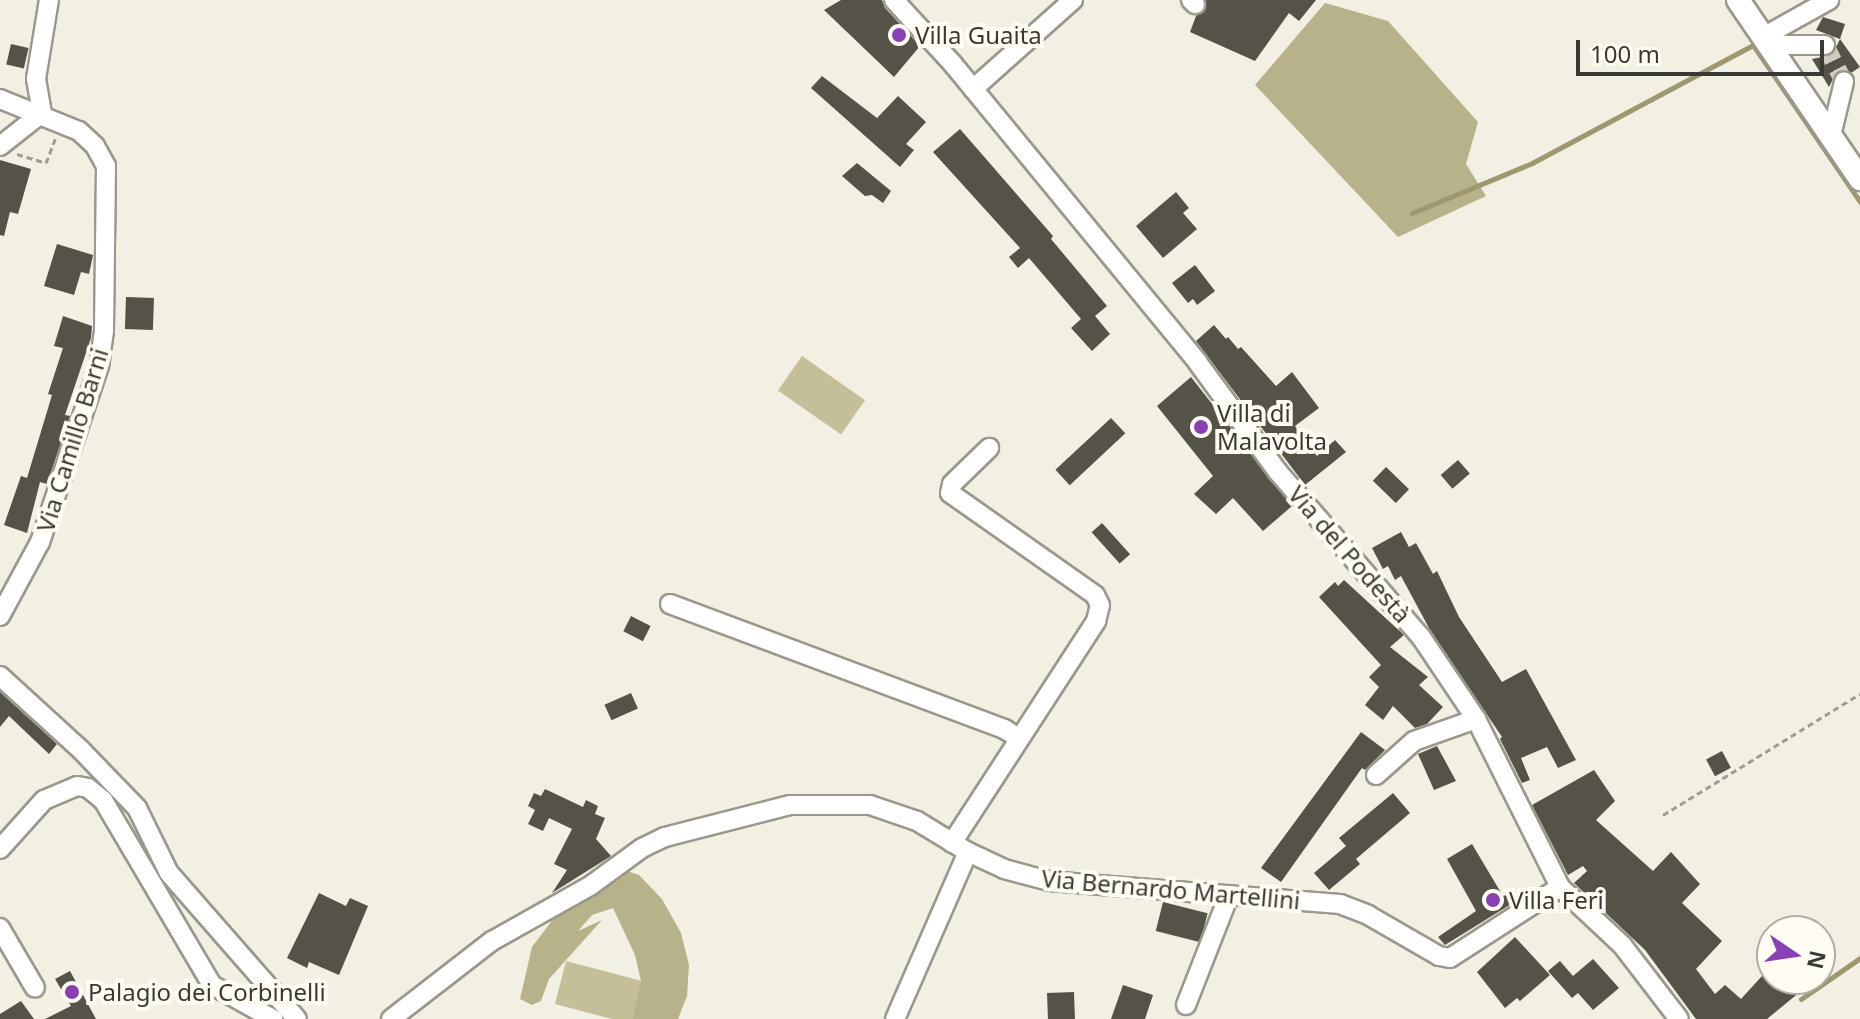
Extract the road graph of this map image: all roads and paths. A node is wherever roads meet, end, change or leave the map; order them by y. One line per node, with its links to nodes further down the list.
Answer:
1 (49, 0): 11 (street)
2 (894, 0): 9 (street, Via del Podestà)
3 (1073, 0): 9 (street)
4 (1738, 0): 6 (main road)
5 (1829, 0): 6 (street)
6 (1766, 41): 7 (street); 13 (main road)
7 (1825, 45)
8 (1844, 82): 13 (street)
9 (973, 89): 21 (street, Via del Podestà)
10 (0, 99): 11 (street, Via Camillo Barni)
11 (42, 113): 14 (street); 18 (street, Via Camillo Barni)
12 (58, 127): 14 (path)
13 (1831, 136): 15 (main road)
14 (6, 149)
15 (1860, 179)
16 (989, 448): 22 (street)
17 (670, 604): 22 (street)
18 (0, 616)
19 (0, 676): 33 (street)
20 (1860, 694): 24 (path)
21 (1476, 719): 23 (street); 27 (street, Via del Podestà)
22 (1019, 738): 25 (street)
23 (1376, 775)
24 (1663, 815)
25 (960, 847): 28 (street, Via Bernardo Martellini); 34 (street, Via Bernardo Martellini); 35 (street)
26 (0, 849): 32 (street)
27 (1560, 887): 28 (street, Via Bernardo Martellini); 36 (street, Via del Podestà)
28 (1229, 895): 31 (street)
29 (0, 928): 30 (street)
30 (35, 988)
31 (1186, 1005)
32 (273, 1019)
33 (297, 1019)
34 (391, 1019)
35 (895, 1019)
36 (1679, 1019)

